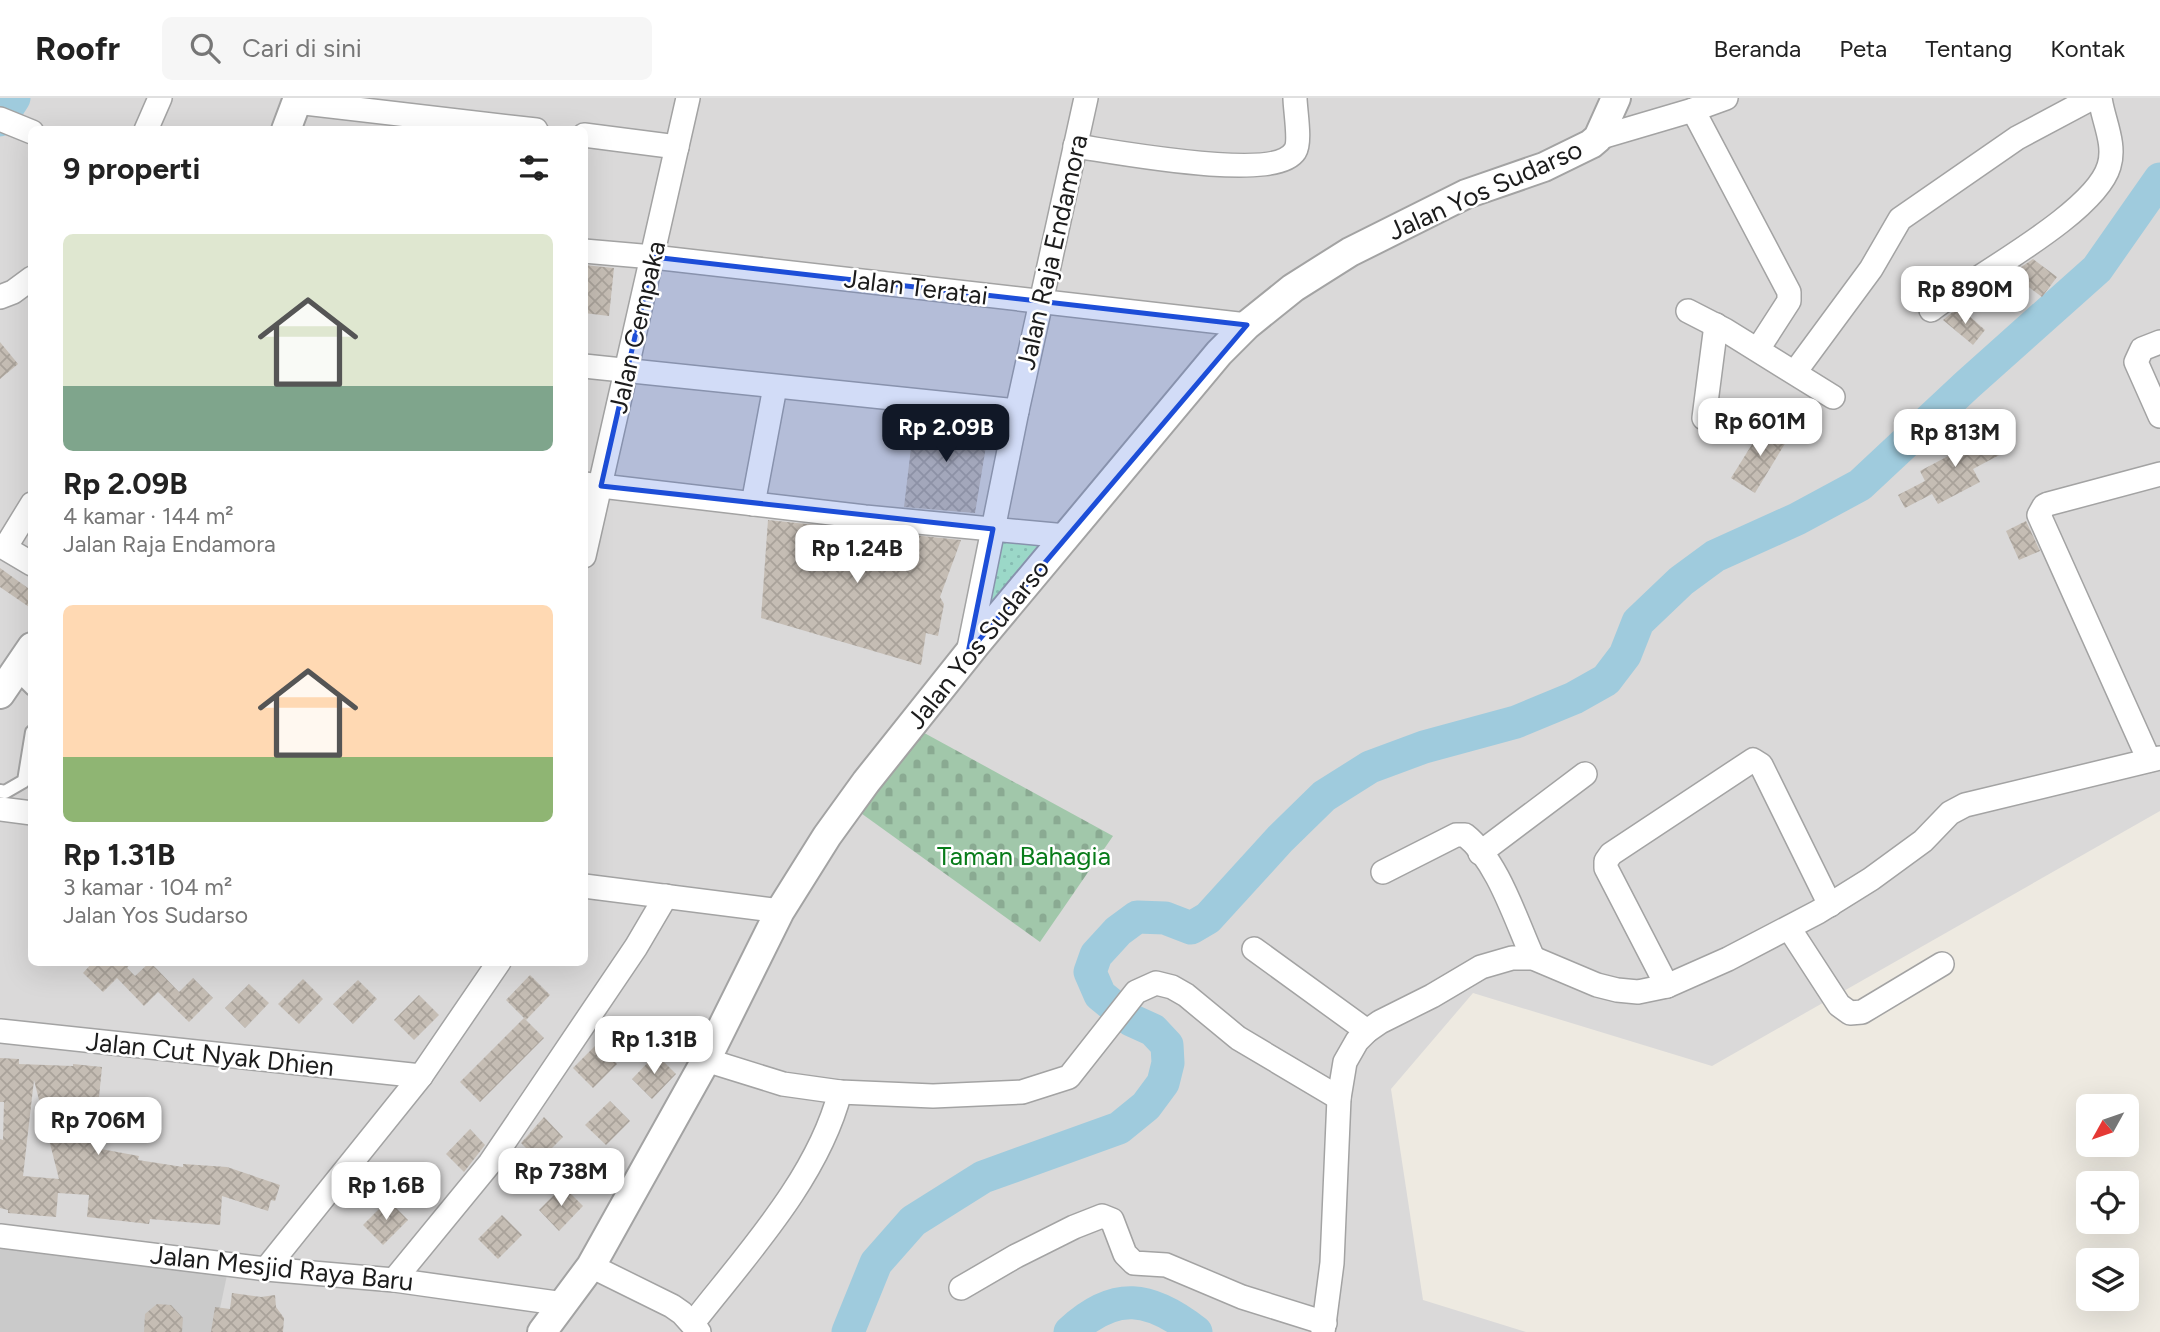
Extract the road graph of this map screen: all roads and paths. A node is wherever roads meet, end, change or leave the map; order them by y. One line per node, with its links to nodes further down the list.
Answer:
1 (160, 98): 12 (street)
2 (688, 98): 19 (street, Jalan Cempaka)
3 (1086, 98): 18 (street, Jalan Raja Endamora)
4 (1295, 98): 18 (street)
5 (1616, 98): 17 (street)
6 (1726, 98): 10 (street)
7 (2092, 98): 33 (street)
8 (2100, 98): 25 (street)
9 (297, 100): 13 (street); 14 (street)
10 (1693, 110): 17 (street); 30 (street)
11 (0, 119): 15 (street)
12 (148, 126)
13 (287, 126)
14 (504, 126)
15 (28, 130)
16 (588, 136): 19 (street)
17 (1598, 138): 27 (street, Jalan Yos Sudarso)
18 (1075, 146): 24 (street, Jalan Raja Endamora)
19 (677, 147): 21 (street, Jalan Cempaka)
20 (588, 251): 21 (street, Jalan Teratai)
21 (653, 257): 24 (street, Jalan Teratai); 32 (street, Jalan Cempaka)
22 (28, 281): 23 (street)
23 (0, 297)
24 (1040, 302): 27 (street, Jalan Teratai); 36 (street, Jalan Raja Endamora)
25 (1931, 310)
26 (1688, 311): 28 (street)
27 (1247, 325): 45 (street, Jalan Yos Sudarso)
28 (1716, 325): 30 (street); 38 (street)
29 (2160, 342): 37 (street)
30 (1758, 349): 33 (street)
31 (588, 366): 32 (street)
32 (628, 370): 34 (street); 40 (street, Jalan Cempaka)
33 (1795, 372): 35 (street)
34 (775, 387): 36 (street); 41 (street)
35 (1833, 397)
36 (1017, 411): 44 (street, Jalan Raja Endamora)
37 (2160, 416)
38 (1704, 418)
39 (2160, 474): 51 (street)
40 (593, 485): 41 (street); 43 (street, Jalan Cempaka)
41 (753, 504): 44 (street)
42 (28, 511): 46 (street)
43 (588, 524)
44 (993, 529): 45 (street); 47 (street, Jalan Raja Endamora)
45 (1066, 536): 47 (street, Jalan Yos Sudarso)
46 (28, 562)
47 (968, 653): 61 (street, Jalan Yos Sudarso)
48 (28, 655): 49 (street)
49 (15, 685)
50 (28, 756): 53 (lane)
51 (2154, 759): 60 (street)
52 (1585, 774): 56 (street)
53 (0, 791)
54 (0, 809): 55 (street)
55 (28, 812)
56 (1480, 853): 57 (street); 64 (street)
57 (1382, 872)
58 (588, 886): 59 (street)
59 (666, 896): 61 (street); 77 (street)
60 (1830, 905): 62 (street); 67 (street)
61 (780, 911): 70 (street, Jalan Yos Sudarso)
62 (1789, 928): 65 (street); 67 (street)
63 (1254, 949): 69 (street)
64 (1533, 958): 67 (street); 69 (street)
65 (1942, 964)
66 (496, 966): 71 (street)
67 (1667, 986)
68 (0, 1031): 71 (street, Jalan Cut Nyak Dhien)
69 (1367, 1031): 73 (street)
70 (706, 1060): 72 (street); 75 (street, Jalan Yos Sudarso)
71 (421, 1076): 76 (street)
72 (839, 1092): 73 (street); 80 (street)
73 (1339, 1098): 81 (street)
74 (0, 1236): 76 (street, Jalan Mesjid Raya Baru)
75 (591, 1266): 79 (street, Jalan Yos Sudarso); 80 (street)
76 (266, 1269): 77 (street, Jalan Mesjid Raya Baru)
77 (394, 1280): 79 (street, Jalan Mesjid Raya Baru)
78 (961, 1288): 81 (street)
79 (564, 1304): 82 (street, Jalan Yos Sudarso)
80 (696, 1327)
81 (1324, 1327)
82 (542, 1332)

